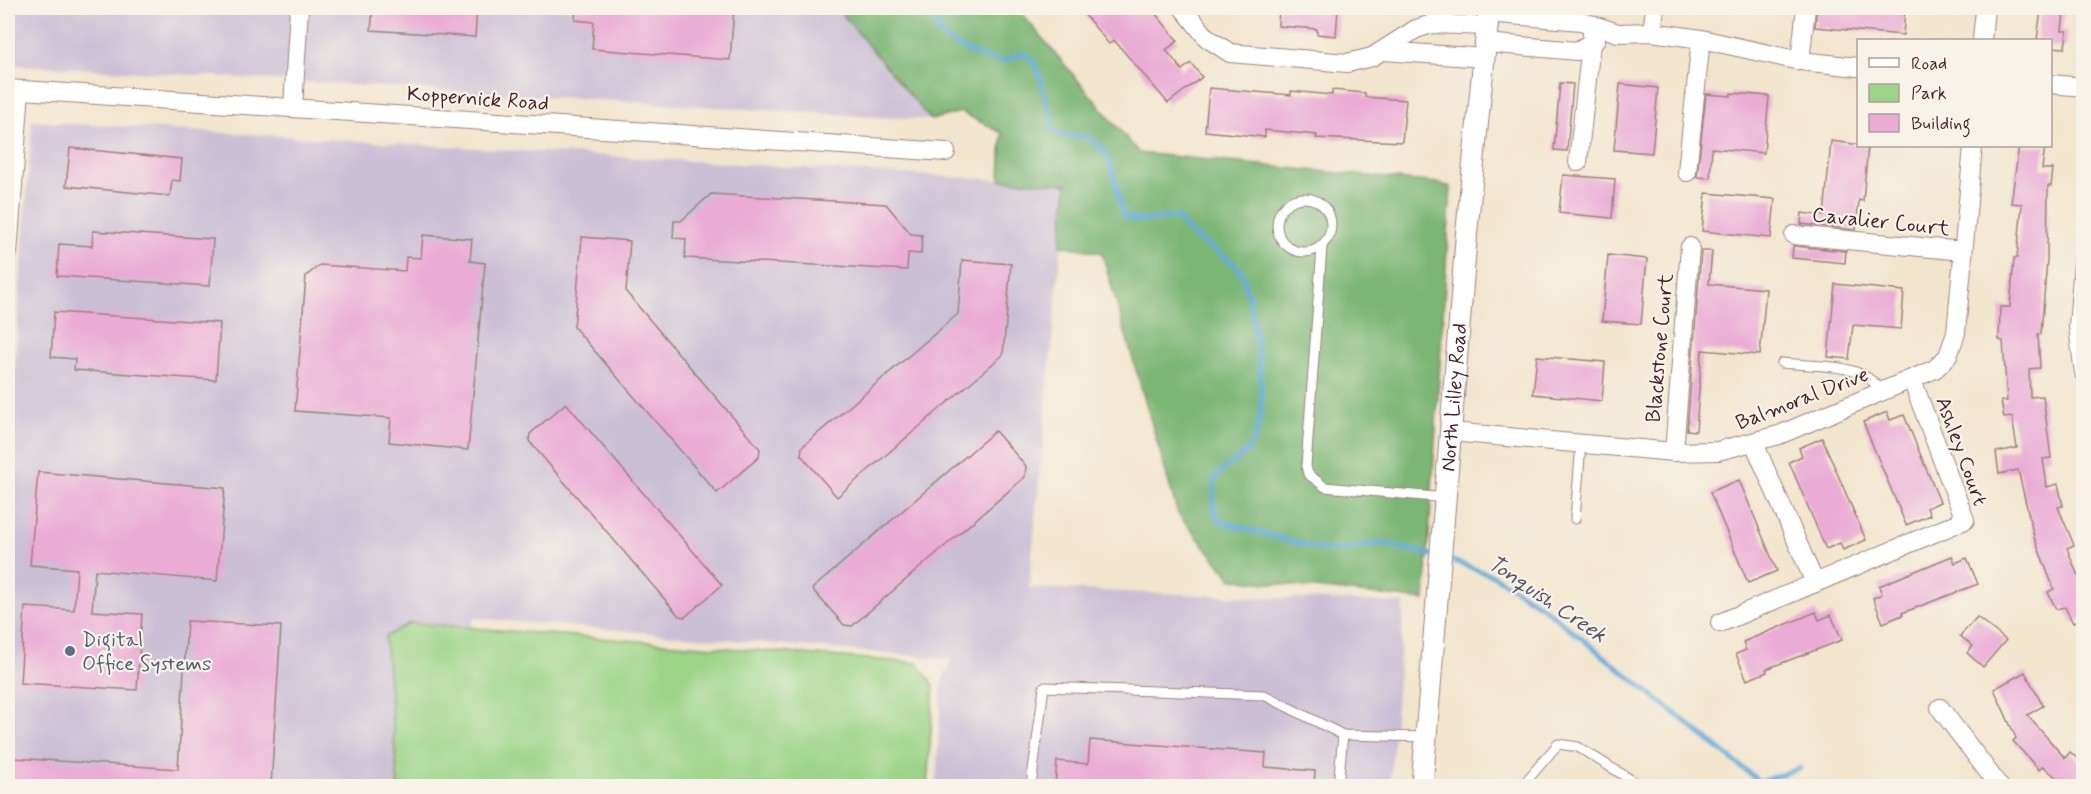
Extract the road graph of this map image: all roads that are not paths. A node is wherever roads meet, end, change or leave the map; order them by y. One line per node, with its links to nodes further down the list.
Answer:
1 (299, 8): 17 (street)
2 (1183, 8): 11 (street)
3 (1655, 8): 7 (street)
4 (1806, 8): 12 (street)
5 (1985, 8): 10 (street)
6 (1487, 29): 8 (street); 8 (street); 11 (street); 11 (street); 32 (street, North Lilley Road)
7 (1652, 32): 8 (street); 9 (street)
8 (1592, 34): 20 (street)
9 (1701, 39): 12 (street); 21 (street)
10 (1982, 39)
11 (1383, 51)
12 (1800, 61): 13 (street)
13 (1857, 67)
14 (2052, 84): 15 (street)
15 (2084, 87)
16 (14, 90): 17 (street, Koppernick Road); 27 (street)
17 (293, 108): 19 (street, Koppernick Road)
18 (1973, 147): 25 (street, Balmoral Drive)
19 (946, 152)
20 (1578, 162)
21 (1687, 172)
22 (1794, 235): 25 (street, Cavalier Court)
23 (1322, 247): 23 (lane); 36 (lane)
24 (1690, 247): 35 (street, Blackstone Court)
25 (1963, 251): 30 (street, Balmoral Drive)
26 (2084, 251): 29 (street)
27 (8, 253)
28 (1782, 363): 31 (lane)
29 (2084, 373)
30 (1912, 380): 31 (street, Balmoral Drive); 38 (street, Ashley Court)
31 (1882, 392): 33 (street, Balmoral Drive)
32 (1451, 432): 34 (street, Balmoral Drive); 36 (street, North Lilley Road)
33 (1754, 443): 35 (street, Balmoral Drive); 38 (street)
34 (1581, 444): 35 (street, Balmoral Drive); 37 (lane)
35 (1674, 452)
36 (1446, 498): 42 (street, North Lilley Road)
37 (1575, 519)
38 (1815, 584): 39 (street, Ashley Court)
39 (1720, 623)
40 (1940, 708): 48 (street)
41 (1342, 735): 42 (lane); 44 (lane); 45 (lane)
42 (1426, 737): 46 (street, North Lilley Road)
43 (1633, 781): 47 (lane)
44 (1031, 786)
45 (1338, 786)
46 (1422, 786)
47 (1522, 786)
48 (1999, 786)

